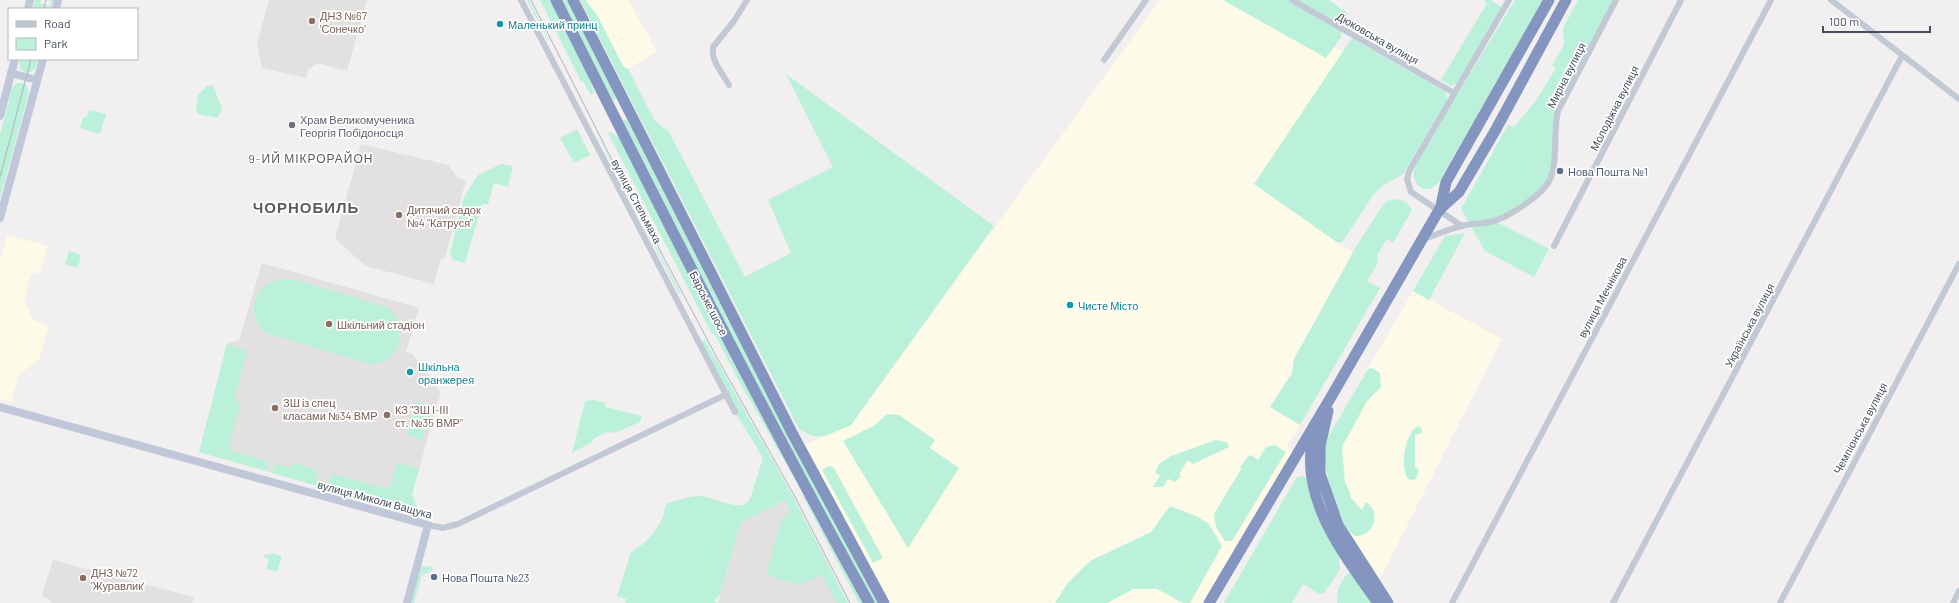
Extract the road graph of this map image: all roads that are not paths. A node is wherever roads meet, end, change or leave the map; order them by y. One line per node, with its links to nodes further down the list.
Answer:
1 (521, 0): 32 (street, вулиця Стельмаха)
2 (556, 0): 24 (highway, Барське шосе)
3 (573, 0): 23 (highway)
4 (747, 0): 20 (street)
5 (1146, 0): 17 (street)
6 (1292, 0): 21 (street, Дюковська вулиця)
7 (1509, 0): 21 (street)
8 (1549, 0): 26 (highway)
9 (1566, 0): 26 (highway)
10 (1616, 0): 28 (street, Мирна вулиця)
11 (1681, 0): 30 (street, Молодіжна вулиця)
12 (1771, 0): 48 (street, вулиця Мечнікова)
13 (1831, 0): 14 (street)
14 (1902, 56): 22 (street); 49 (street, Українська вулиця)
15 (15, 60): 18 (street)
16 (42, 60): 19 (street)
17 (1104, 60)
18 (11, 73): 19 (street); 25 (street)
19 (37, 80): 27 (street)
20 (729, 85)
21 (1454, 93): 26 (street)
22 (1959, 99)
23 (626, 107): 24 (highway); 44 (highway)
24 (613, 114): 43 (highway, Барське шосе)
25 (0, 116)
26 (1440, 210): 28 (street); 29 (highway)
27 (0, 218)
28 (1462, 226): 29 (street, Мирна вулиця)
29 (1422, 239): 33 (highway)
30 (1554, 246)
31 (1959, 264): 50 (street, Чемпіонська вулиця)
32 (727, 394): 35 (street, вулиця Стельмаха); 40 (street, вулиця Миколи Ващука)
33 (1331, 397): 36 (highway); 39 (highway)
34 (0, 407): 40 (street, вулиця Миколи Ващука)
35 (735, 412)
36 (1316, 423): 37 (highway); 38 (highway)
37 (1296, 454): 38 (highway); 45 (highway)
38 (1310, 459): 39 (highway); 46 (highway)
39 (1320, 477): 47 (highway)
40 (428, 525): 42 (street)
41 (1959, 590): 51 (street)
42 (407, 603)
43 (869, 603)
44 (884, 603)
45 (1209, 603)
46 (1378, 603)
47 (1388, 603)
48 (1452, 603)
49 (1613, 603)
50 (1780, 603)
51 (1953, 603)

